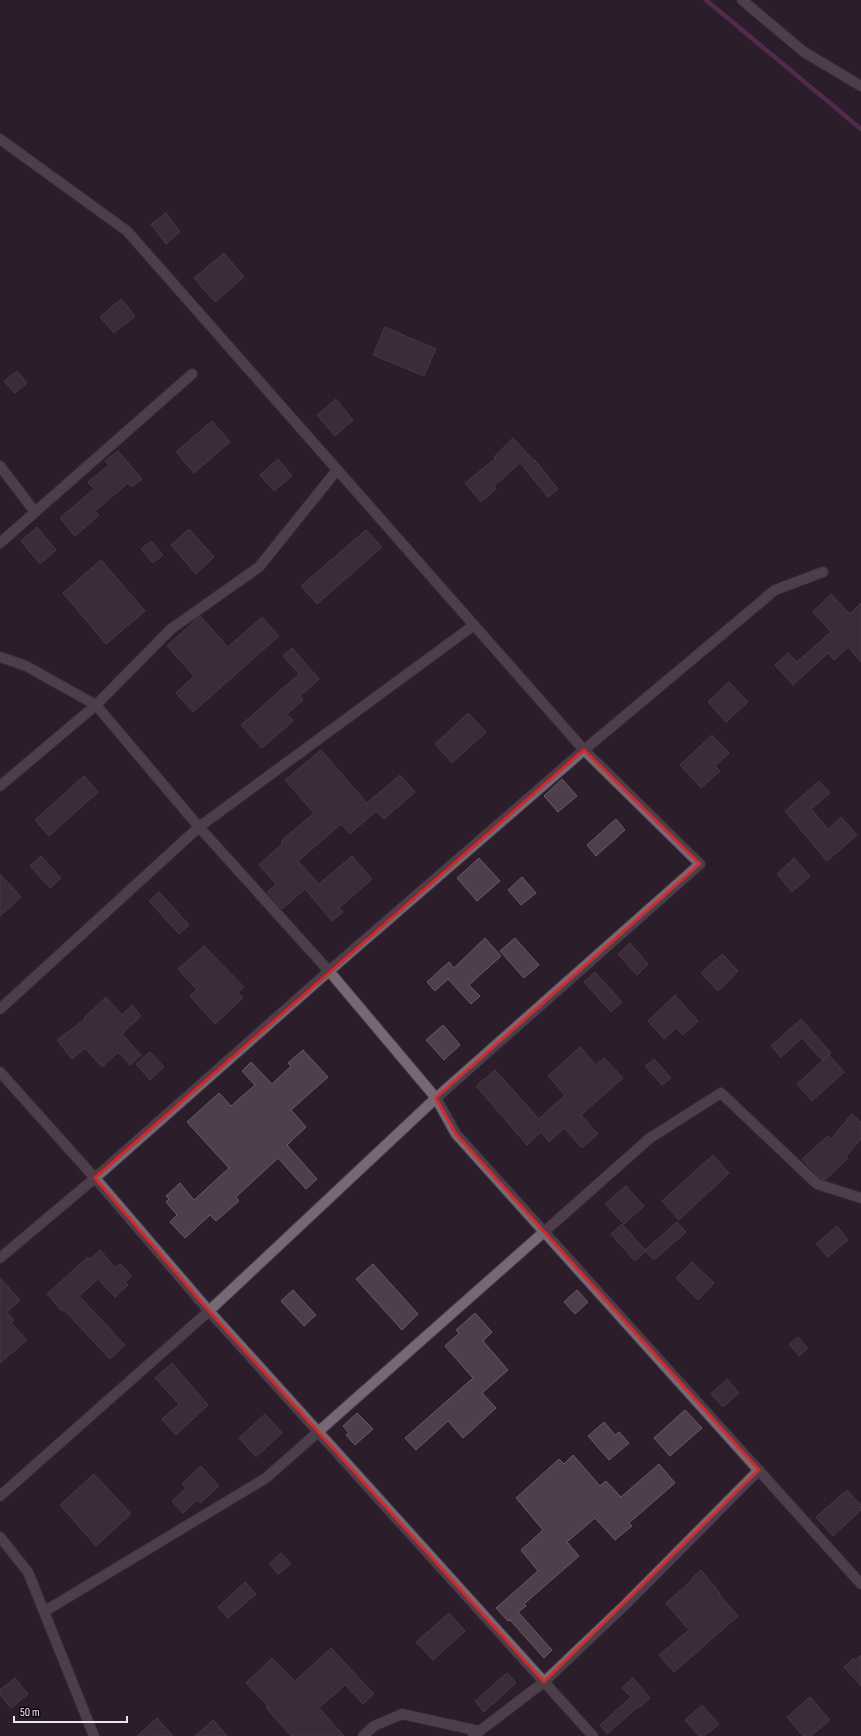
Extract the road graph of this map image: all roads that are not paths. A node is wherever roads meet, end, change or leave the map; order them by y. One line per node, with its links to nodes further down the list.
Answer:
1 (742, 0): 2 (street)
2 (861, 86)
3 (0, 139): 6 (street)
4 (192, 374): 7 (street)
5 (0, 466): 7 (street)
6 (337, 470): 10 (street); 12 (street)
7 (35, 512): 8 (street)
8 (0, 543)
9 (823, 572): 13 (street)
10 (474, 625): 13 (street); 15 (street)
11 (0, 657): 12 (street)
12 (96, 705): 14 (street); 15 (street)
13 (584, 750): 16 (street); 19 (street)
14 (0, 786)
15 (199, 827): 16 (street); 17 (street)
16 (329, 971): 19 (street); 20 (street)
17 (0, 1009)
18 (0, 1072): 20 (street)
19 (436, 1098): 22 (street); 24 (street)
20 (96, 1178): 23 (street); 24 (street)
21 (861, 1198): 22 (street)
22 (545, 1231): 25 (street); 26 (street)
23 (0, 1258)
24 (209, 1311): 25 (street); 27 (street)
25 (317, 1431): 30 (street); 31 (street)
26 (759, 1470): 29 (street); 31 (street)
27 (0, 1496)
28 (0, 1537): 30 (street)
29 (861, 1584)
30 (45, 1611): 33 (street)
31 (544, 1682): 32 (street); 35 (street)
32 (476, 1733): 34 (street)
33 (94, 1736)
34 (363, 1736)
35 (592, 1736)

